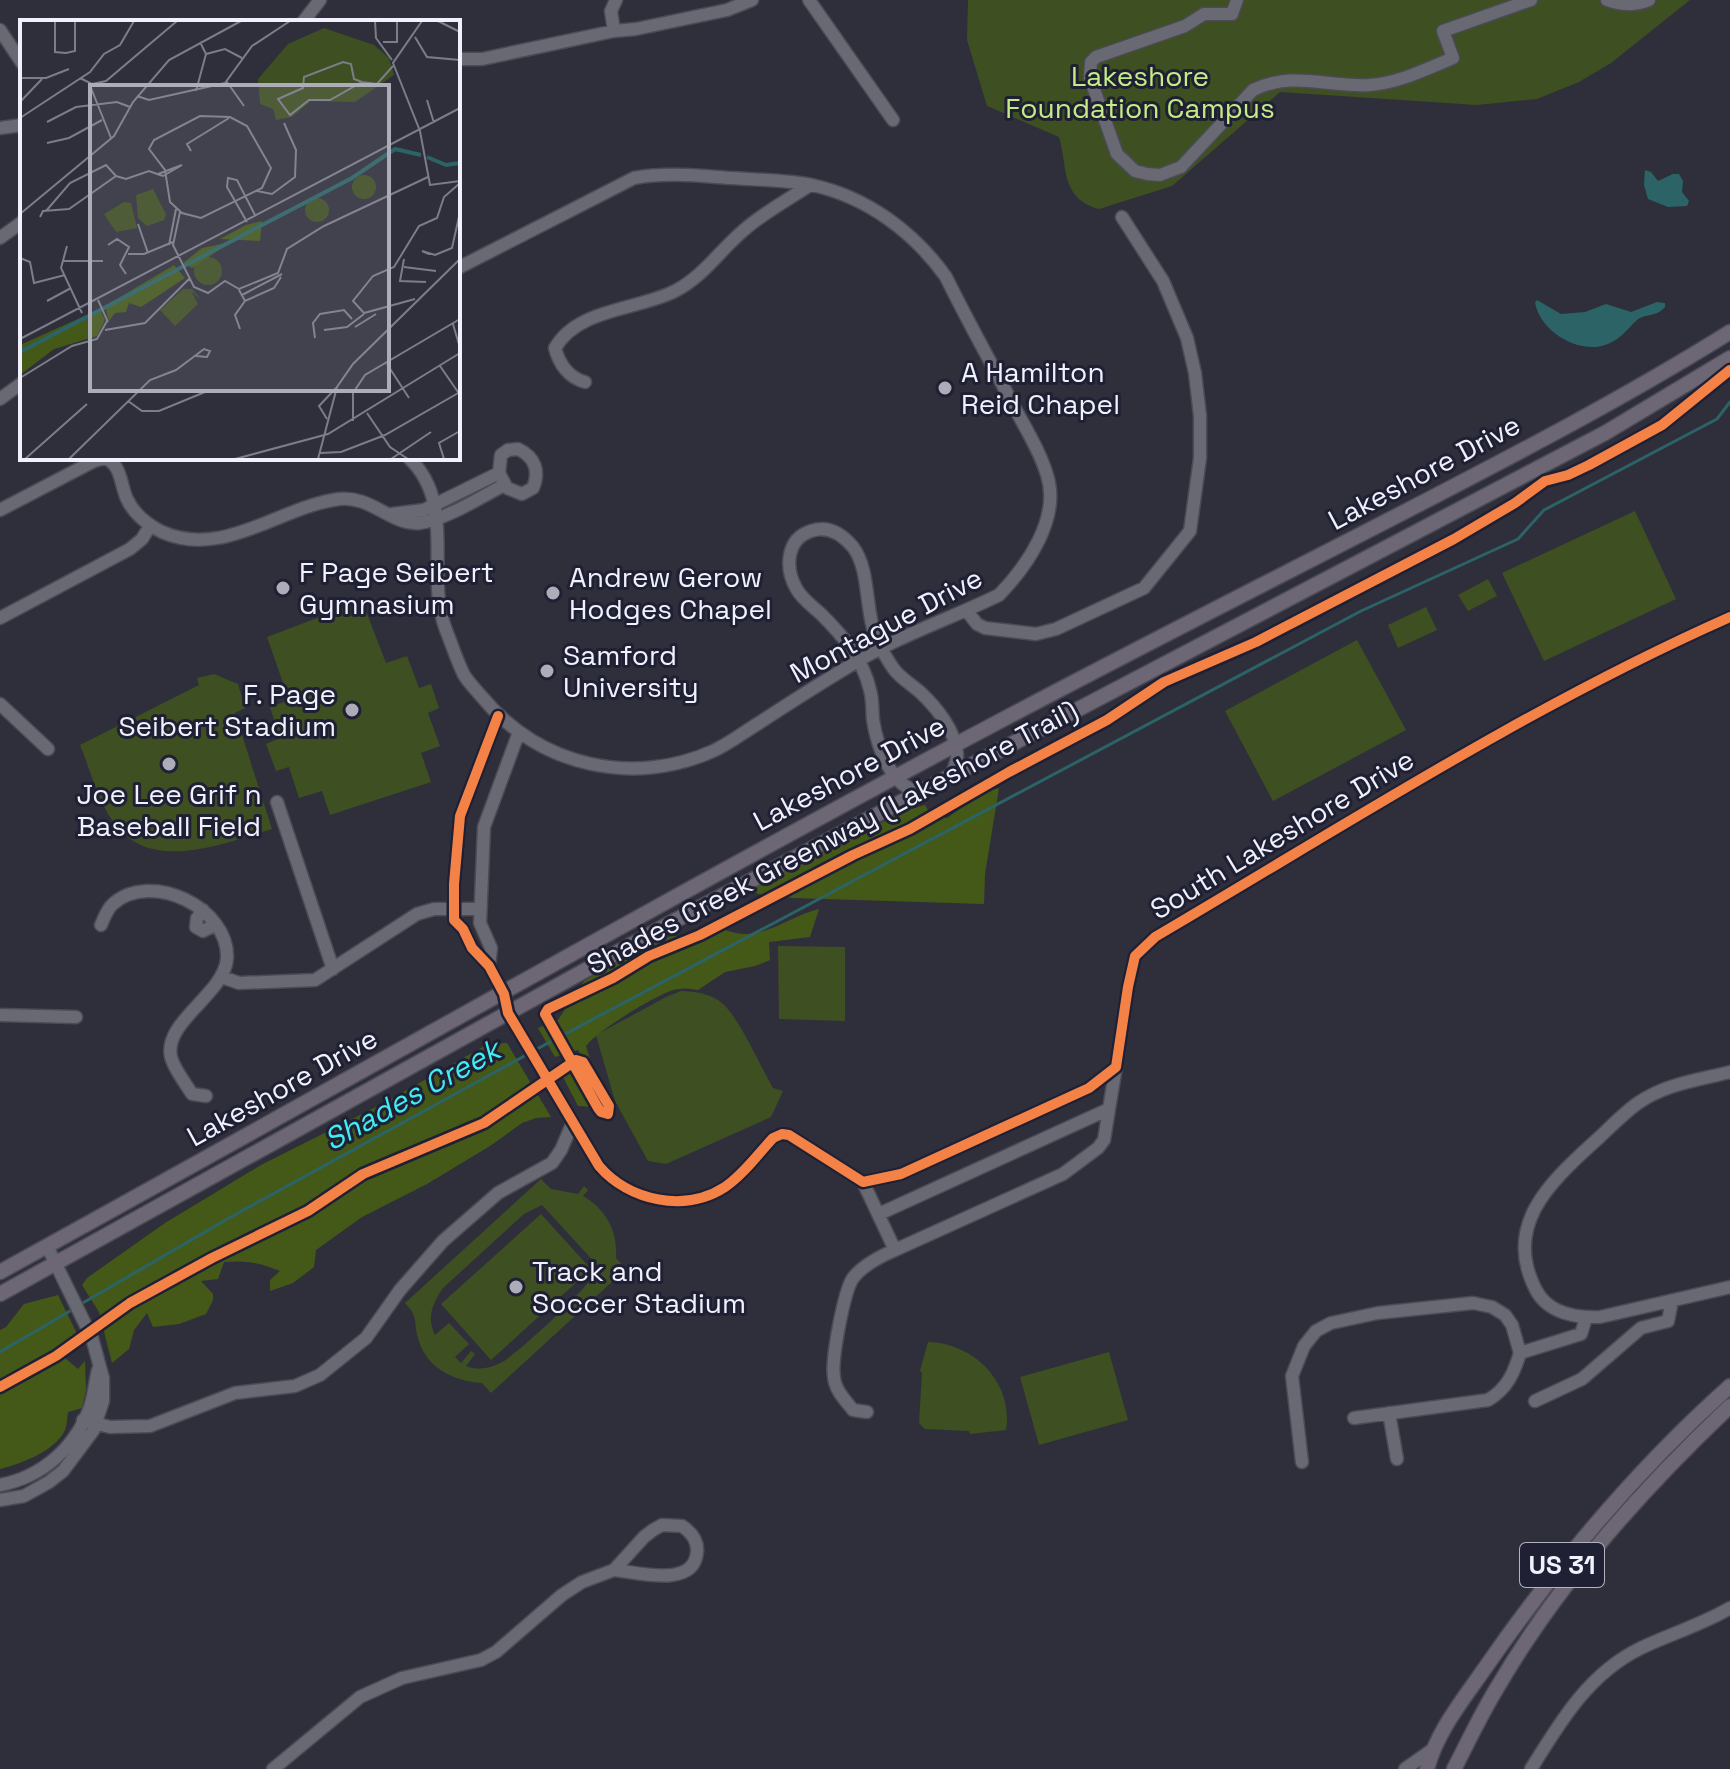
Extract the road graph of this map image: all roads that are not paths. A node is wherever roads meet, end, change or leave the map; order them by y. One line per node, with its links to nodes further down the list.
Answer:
1 (320, 0): 9 (street)
2 (616, 0): 11 (street)
3 (752, 0): 11 (street)
4 (809, 0): 14 (street)
5 (1237, 0): 6 (street)
6 (1531, 0)
7 (1607, 0): 8 (street)
8 (1649, 0)
9 (305, 20)
10 (0, 30): 13 (street)
11 (614, 31): 12 (street)
12 (460, 59)
13 (20, 60)
14 (893, 120)
15 (20, 125): 16 (street)
16 (0, 128)
17 (810, 185): 21 (street, Montague Drive); 25 (street); 36 (street, Montague Drive)
18 (1122, 217): 36 (street)
19 (20, 223): 20 (street)
20 (0, 238)
21 (460, 267)
22 (1730, 332): 24 (main road, Lakeshore Drive)
23 (1730, 358): 27 (main road, Lakeshore Drive)
24 (1660, 376): 27 (main road); 44 (main road, Lakeshore Drive)
25 (585, 382)
26 (20, 384): 28 (street)
27 (1670, 394): 46 (main road, Lakeshore Drive)
28 (0, 399)
29 (98, 460): 33 (street)
30 (108, 460): 35 (street)
31 (411, 460): 34 (street, Montague Drive)
32 (501, 479): 34 (street)
33 (0, 510)
34 (436, 512): 35 (street); 42 (street, Montague Drive)
35 (150, 526): 38 (street)
36 (967, 611): 39 (street, Montague Drive)
37 (1730, 617): 62 (street, South Lakeshore Drive)
38 (0, 618)
39 (883, 648): 40 (street, Montague Drive); 40 (street); 44 (street)
40 (859, 660): 43 (street, Montague Drive); 47 (street)
41 (0, 704): 45 (street)
42 (498, 716): 43 (street, Montague Drive); 50 (street)
43 (519, 732): 51 (street)
44 (955, 745): 46 (street); 47 (main road, Lakeshore Drive)
45 (48, 749)
46 (950, 777): 48 (main road, Lakeshore Drive)
47 (896, 778): 48 (street); 58 (main road, Lakeshore Drive)
48 (920, 791): 59 (main road, Lakeshore Drive)
49 (277, 802): 56 (street)
50 (453, 909): 51 (street); 54 (street); 56 (street)
51 (480, 909): 52 (street)
52 (480, 923): 54 (street); 55 (street)
53 (101, 925): 57 (street)
54 (463, 929): 55 (street)
55 (489, 966): 58 (street)
56 (333, 969): 57 (street)
57 (222, 977): 64 (street)
58 (504, 994): 59 (street); 69 (main road, Lakeshore Drive)
59 (508, 1013): 66 (street); 71 (main road, Lakeshore Drive)
60 (0, 1015): 61 (street)
61 (76, 1017)
62 (1116, 1067): 65 (street, South Lakeshore Drive); 67 (street)
63 (1730, 1072): 76 (street)
64 (206, 1096)
65 (1109, 1109): 68 (street); 70 (street, South Lakeshore Drive)
66 (571, 1118): 67 (street); 87 (street)
67 (863, 1182): 68 (street)
68 (879, 1214): 70 (street)
69 (47, 1246): 71 (street); 72 (main road, Lakeshore Drive)
70 (895, 1250): 83 (street, South Lakeshore Drive)
71 (56, 1263): 74 (main road, Lakeshore Drive); 78 (street)
72 (0, 1272)
73 (1730, 1287): 75 (street)
74 (0, 1294)
75 (1672, 1301): 76 (street); 81 (street)
76 (1586, 1318): 77 (street)
77 (1520, 1353): 84 (street); 89 (street)
78 (98, 1367): 80 (street); 86 (street)
79 (1730, 1386): 95 (main road, US 31)
80 (103, 1398): 86 (street); 87 (street)
81 (1535, 1401)
82 (1730, 1406): 99 (main road, US 31)
83 (867, 1412)
84 (1389, 1413): 85 (street); 88 (street)
85 (1354, 1418)
86 (90, 1422): 87 (street); 90 (street)
87 (127, 1427)
88 (1397, 1459)
89 (1302, 1462)
90 (60, 1464): 91 (street); 92 (street)
91 (0, 1485)
92 (0, 1500)
93 (614, 1570): 93 (street); 96 (street)
94 (1728, 1614): 100 (street)
95 (1432, 1750): 97 (street); 98 (main road, US 31)
96 (273, 1769)
97 (1405, 1769)
98 (1427, 1769)
99 (1454, 1769)
100 (1531, 1769)

